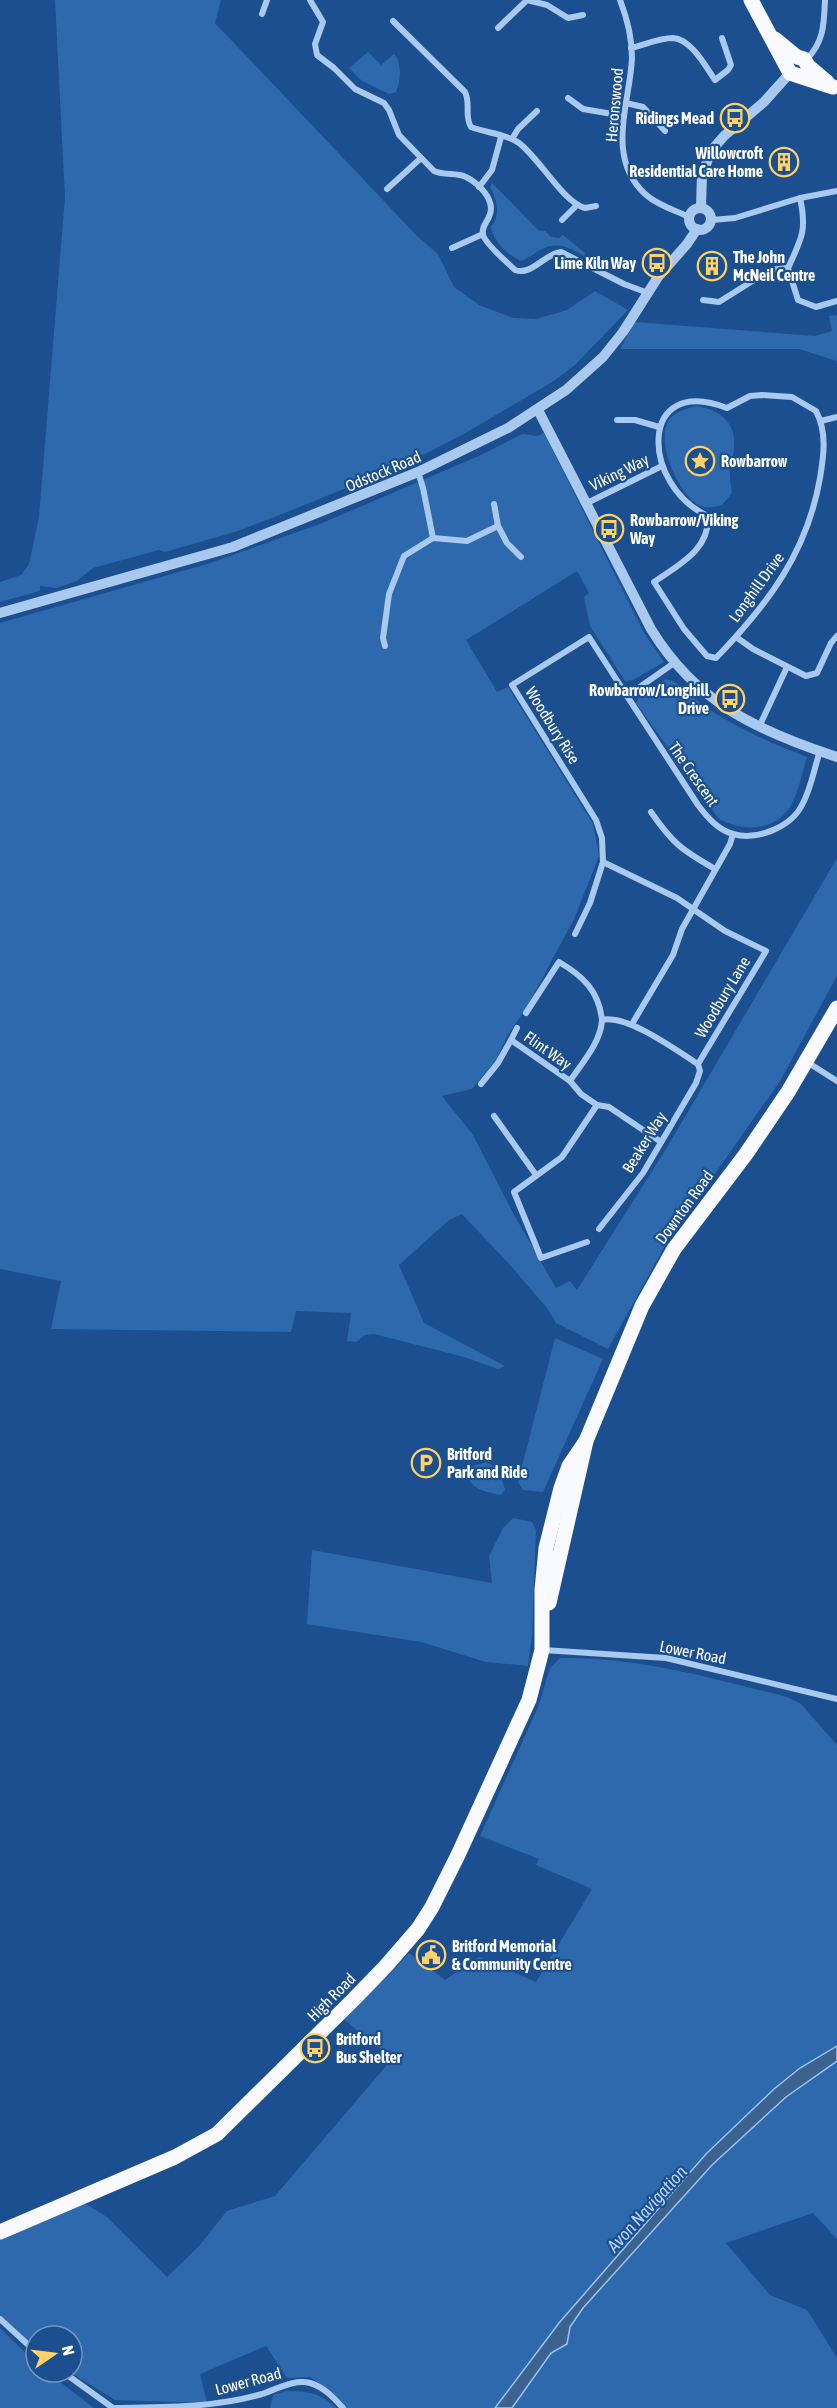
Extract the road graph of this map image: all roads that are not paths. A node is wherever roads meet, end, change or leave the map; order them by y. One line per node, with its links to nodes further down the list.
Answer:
1 (267, 0): 7 (street)
2 (310, 0): 22 (street)
3 (526, 0): 8 (street); 10 (street)
4 (620, 0): 12 (street, Heronswood)
5 (751, 0): 13 (highway)
6 (825, 0): 13 (street)
7 (262, 14)
8 (583, 15)
9 (393, 21): 20 (street)
10 (498, 28)
11 (722, 38): 12 (street)
12 (631, 48): 16 (street, Heronswood)
13 (798, 67): 14 (highway); 29 (street)
14 (835, 88)
15 (568, 98): 18 (street)
16 (626, 103): 18 (street, Heronswood); 19 (street)
17 (537, 111): 21 (street)
18 (624, 116): 30 (street, Heronswood)
19 (665, 130)
20 (501, 137): 21 (street); 23 (street)
21 (512, 139): 27 (street)
22 (421, 158): 23 (street); 24 (street)
23 (479, 187): 34 (street)
24 (387, 189)
25 (837, 191): 26 (street, Odstock Road)
26 (800, 198): 31 (street, Odstock Road); 36 (street)
27 (577, 205): 28 (street); 32 (street)
28 (596, 206)
29 (701, 207): 30 (street); 31 (street)
30 (689, 217): 33 (street)
31 (712, 219): 33 (street, Odstock Road)
32 (562, 220)
33 (697, 229): 37 (street, Odstock Road)
34 (483, 234): 35 (street); 37 (street)
35 (452, 248)
36 (788, 268): 38 (street); 39 (street)
37 (648, 293): 40 (street, Odstock Road)
38 (703, 300)
39 (837, 301)
40 (538, 410): 46 (street, Odstock Road); 48 (street)
41 (837, 417): 43 (street)
42 (617, 420): 44 (street)
43 (821, 421): 44 (street); 54 (street, Longhill Drive)
44 (659, 427): 45 (street, Viking Way)
45 (662, 466): 48 (street, Viking Way); 54 (street, Longhill Drive)
46 (418, 472): 50 (street); 52 (street, Odstock Road)
47 (494, 504): 49 (street)
48 (585, 504): 59 (street)
49 (498, 526): 50 (street); 51 (street)
50 (433, 538): 55 (street)
51 (521, 557)
52 (0, 613)
53 (837, 636): 60 (street)
54 (736, 637): 60 (street)
55 (383, 638): 56 (street); 58 (street)
56 (391, 638)
57 (589, 638): 61 (street, The Crescent); 67 (street, Woodbury Rise)
58 (385, 645)
59 (674, 663): 61 (street); 62 (street)
60 (787, 667): 62 (street)
61 (627, 696): 66 (street, The Crescent)
62 (758, 728): 63 (street)
63 (820, 752): 64 (street); 66 (street)
64 (837, 757)
65 (651, 812): 68 (street)
66 (733, 834): 68 (street)
67 (603, 862): 69 (street); 70 (street, Woodbury Rise)
68 (715, 869): 69 (street)
69 (693, 909): 74 (street); 78 (street, Woodbury Lane)
70 (575, 934)
71 (837, 1008): 77 (highway, Downton Road)
72 (526, 1013): 73 (street)
73 (602, 1020): 74 (street); 79 (street, Flint Way)
74 (632, 1024): 78 (street, Woodbury Lane)
75 (517, 1028): 76 (street, Flint Way)
76 (511, 1040): 79 (street, Flint Way); 81 (street, Flint Way)
77 (806, 1062): 80 (street); 88 (highway, Downton Road)
78 (698, 1064): 84 (street, Beaker Way)
79 (570, 1081): 82 (street, Flint Way)
80 (837, 1081)
81 (481, 1084)
82 (597, 1105): 84 (street, Flint Way); 85 (street)
83 (494, 1116): 85 (street)
84 (661, 1142): 86 (street, Beaker Way)
85 (537, 1175): 87 (street)
86 (599, 1229)
87 (587, 1242)
88 (542, 1650): 89 (street, Lower Road); 90 (highway, High Road)
89 (837, 1699)
90 (0, 2232)
91 (0, 2319): 92 (street)
92 (24, 2341)
93 (80, 2384): 94 (street, Lower Road)
94 (114, 2408): 95 (street, Lower Road)
95 (343, 2408)

